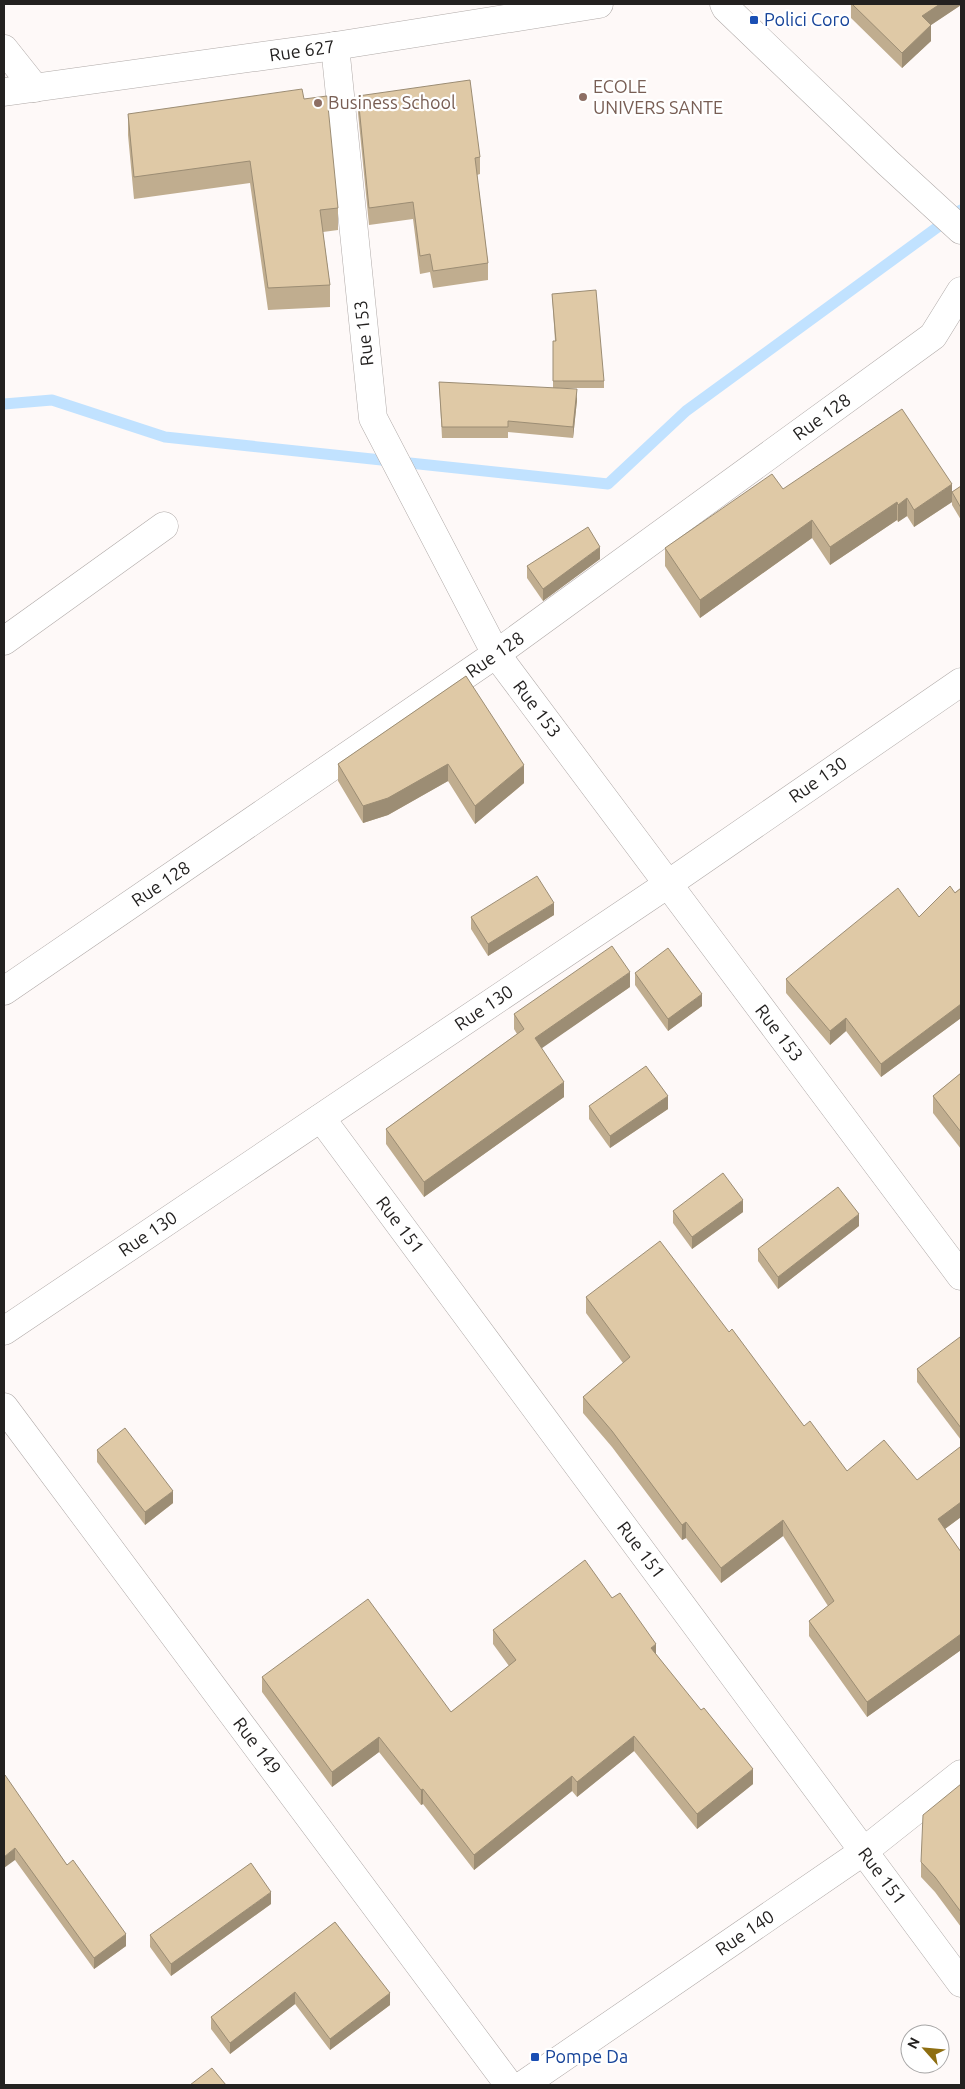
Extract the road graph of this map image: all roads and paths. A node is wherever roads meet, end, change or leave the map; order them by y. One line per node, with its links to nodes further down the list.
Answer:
1 (599, 4): 3 (street, Rue 627)
2 (721, 5): 7 (street)
3 (335, 46): 5 (street, Rue 627); 11 (street, Rue 153)
4 (4, 49): 5 (street)
5 (35, 88): 6 (street, Rue 627)
6 (4, 92)
7 (957, 227)
8 (961, 291): 11 (street, Rue 128)
9 (164, 526): 10 (street)
10 (4, 641)
11 (496, 654): 13 (street, Rue 153); 14 (street, Rue 128)
12 (961, 682): 13 (street, Rue 130)
13 (668, 884): 15 (street, Rue 130); 16 (street, Rue 153)
14 (4, 991)
15 (321, 1118): 17 (street, Rue 130); 20 (street, Rue 151)
16 (957, 1262)
17 (4, 1331)
18 (4, 1407): 22 (street, Rue 149)
19 (961, 1774): 20 (street, Rue 140)
20 (864, 1852): 21 (street, Rue 151); 23 (street, Rue 140)
21 (961, 1983)
22 (509, 2085)
23 (523, 2085)

